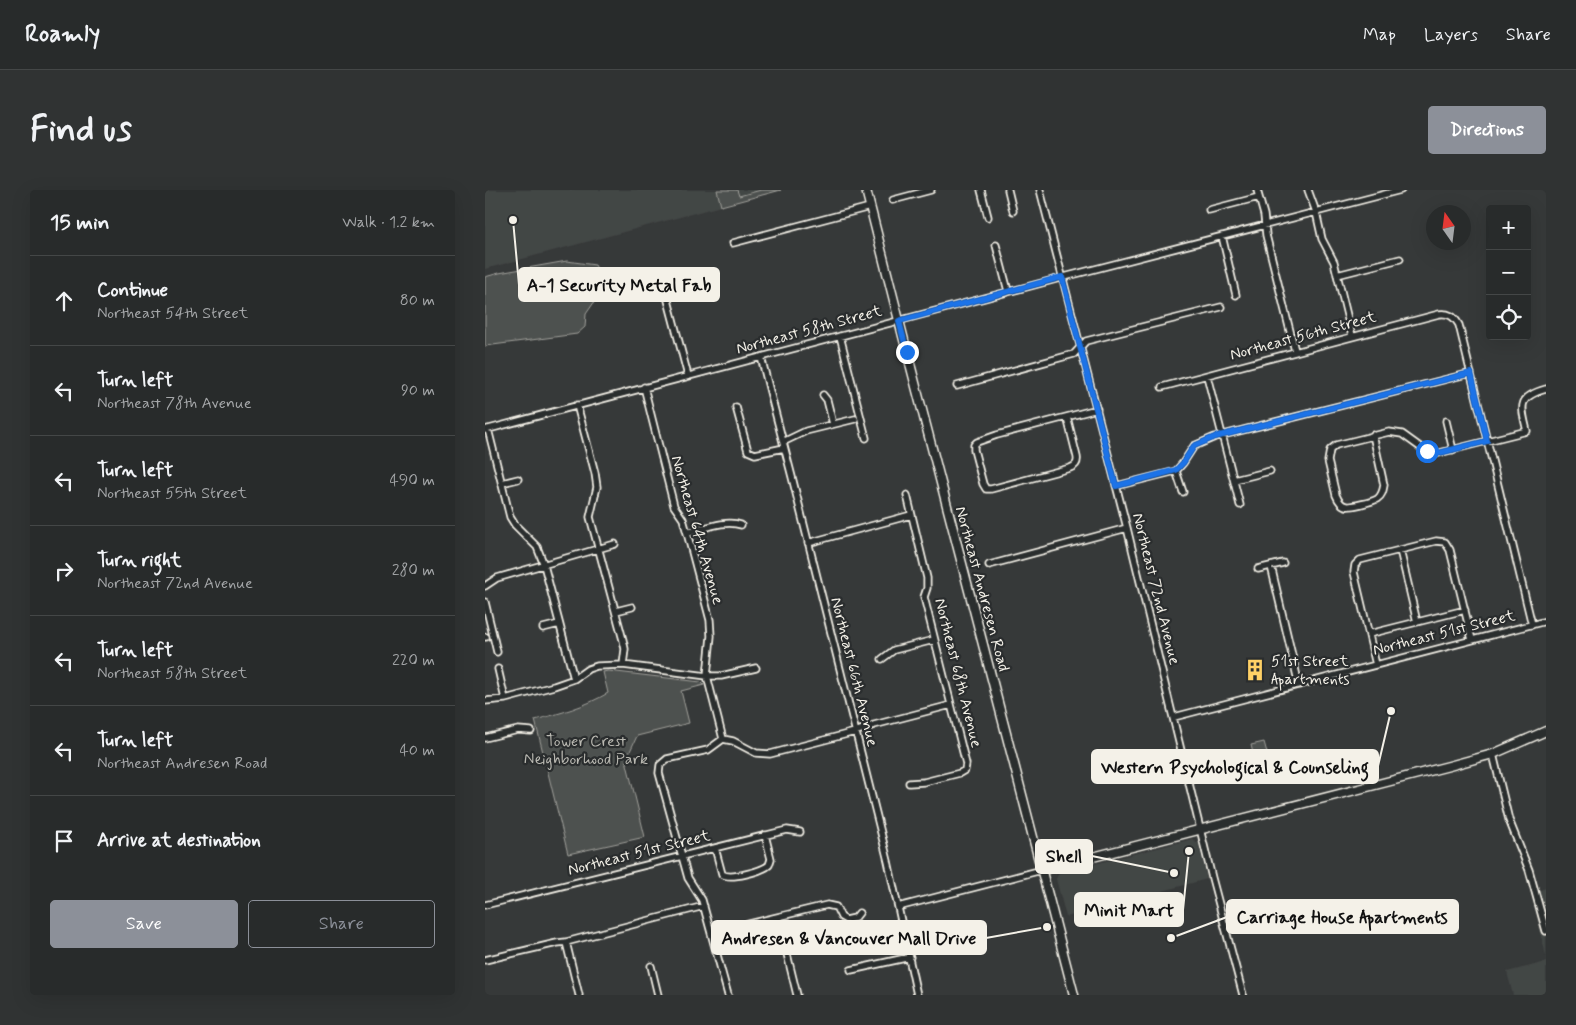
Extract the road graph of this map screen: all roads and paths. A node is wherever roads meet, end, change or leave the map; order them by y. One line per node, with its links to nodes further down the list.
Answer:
1 (866, 190): 10 (main road, Northeast Andresen Road)
2 (931, 190): 9 (street)
3 (981, 190): 14 (street)
4 (1008, 190): 12 (street)
5 (1040, 190): 21 (street, Northeast 72nd Avenue)
6 (1308, 190): 13 (street)
7 (1401, 190): 13 (street, Northeast 58th Street)
8 (1258, 193): 11 (street); 15 (street)
9 (893, 200)
10 (870, 206): 17 (street); 26 (main road, Northeast Andresen Road)
11 (1209, 210)
12 (1013, 211)
13 (1316, 212): 15 (street, Northeast 58th Street); 20 (street)
14 (988, 217)
15 (1265, 225): 16 (street, Northeast 58th Street); 30 (street)
16 (1222, 236): 21 (street, Northeast 58th Street); 24 (street)
17 (733, 243)
18 (996, 245): 23 (street)
19 (1400, 259): 20 (street)
20 (1337, 274): 28 (street)
21 (1062, 277): 23 (street, Northeast 58th Street); 29 (street, Northeast 72nd Avenue)
22 (655, 280): 33 (street)
23 (1008, 291): 26 (street, Northeast 58th Street)
24 (1236, 295)
25 (1221, 306): 29 (street)
26 (899, 321): 27 (street, Northeast 58th Street); 114 (main road, Northeast Andresen Road)
27 (840, 336): 31 (street, Northeast 58th Street); 50 (street)
28 (1352, 336): 30 (street, Northeast 56th Street); 32 (street, Northeast 56th Street)
29 (1080, 348): 35 (street); 42 (street, Northeast 72nd Avenue)
30 (1295, 351): 34 (street, Northeast 56th Street)
31 (761, 357): 33 (street, Northeast 58th Street); 52 (street, Northeast 66th Avenue)
32 (1471, 373): 48 (street); 51 (street)
33 (687, 376): 36 (street, Northeast 58th Street)
34 (1207, 376): 37 (street, Northeast 56th Street); 48 (street)
35 (957, 386)
36 (644, 387): 40 (street, Northeast 58th Street); 66 (street, Northeast 64th Avenue)
37 (1162, 387)
38 (1546, 389): 51 (street)
39 (823, 395): 46 (street)
40 (577, 405): 47 (street, Northeast 58th Street); 69 (street)
41 (736, 407): 52 (street)
42 (1097, 409): 43 (street); 59 (street, Northeast 72nd Avenue)
43 (1067, 417): 43 (street)
44 (855, 419): 46 (street)
45 (1446, 421): 53 (street)
46 (833, 424): 52 (street)
47 (486, 429): 58 (street)
48 (1222, 435): 54 (street); 57 (street)
49 (1373, 435): 49 (street); 53 (street)
50 (866, 438)
51 (1487, 441): 53 (street); 84 (street)
52 (784, 445): 67 (street, Northeast 66th Avenue)
53 (1453, 450)
54 (1176, 470): 59 (street); 60 (street)
55 (1269, 471): 57 (street)
56 (518, 479): 58 (street)
57 (1234, 480): 62 (street)
58 (502, 483): 72 (street)
59 (1116, 486): 65 (street, Northeast 72nd Avenue)
60 (1183, 492)
61 (907, 495): 63 (street, Northeast 68th Avenue)
62 (1240, 505)
63 (911, 515): 67 (street); 87 (street, Northeast 68th Avenue)
64 (741, 525): 66 (street)
65 (1127, 528): 73 (street); 101 (street, Northeast 72nd Avenue)
66 (687, 533): 95 (street, Northeast 64th Avenue)
67 (808, 543): 104 (street, Northeast 66th Avenue)
68 (615, 544): 69 (street)
69 (599, 549): 72 (street); 80 (street)
70 (1399, 550): 79 (street); 82 (street); 86 (street)
71 (1283, 563): 74 (street)
72 (544, 565): 76 (street); 83 (street)
73 (989, 565)
74 (1271, 566): 75 (street); 97 (street)
75 (1258, 569)
76 (485, 586)
77 (485, 602): 89 (street)
78 (632, 607): 80 (street)
79 (1465, 610): 82 (street); 88 (street)
80 (615, 611): 91 (street)
81 (1546, 621): 84 (street, Northeast 51st Street)
82 (1417, 622): 86 (street)
83 (559, 624): 85 (street); 96 (street)
84 (1532, 625): 88 (street, Northeast 51st Street)
85 (543, 628)
86 (1369, 634): 92 (street)
87 (934, 640): 90 (street); 100 (street, Northeast 68th Avenue)
88 (1472, 640): 92 (street, Northeast 51st Street)
89 (497, 652)
90 (881, 659)
91 (623, 665): 95 (street); 96 (street)
92 (1376, 665): 97 (street, Northeast 51st Street)
93 (756, 668): 95 (street)
94 (498, 669): 98 (street)
95 (707, 676): 106 (street, Northeast 64th Avenue)
96 (574, 679): 98 (street)
97 (1299, 685): 101 (street, Northeast 51st Street)
98 (505, 699): 99 (street)
99 (485, 700)
100 (951, 705): 104 (street); 108 (street, Northeast 68th Avenue)
101 (1174, 717): 109 (street, Northeast 72nd Avenue)
102 (531, 731): 105 (street)
103 (1546, 731): 107 (main road)
104 (855, 732): 106 (street); 117 (street, Northeast 66th Avenue)
105 (485, 738)
106 (723, 740): 113 (street)
107 (1493, 754): 109 (main road); 120 (street)
108 (909, 783)
109 (1201, 830): 114 (main road); 133 (street, Northeast 72nd Avenue)
110 (800, 832): 111 (street, Northeast 51st Street)
111 (765, 835): 112 (street, Northeast 51st Street); 112 (street)
112 (715, 848): 113 (street, Northeast 51st Street)
113 (682, 856): 115 (street, Northeast 51st Street); 116 (street)
114 (1042, 870): 117 (street); 132 (main road, Northeast Andresen Road)
115 (485, 905)
116 (704, 906): 121 (street); 122 (street)
117 (898, 907): 123 (street, Northeast 66th Avenue)
118 (859, 913): 119 (street)
119 (778, 917): 121 (street); 130 (street)
120 (1546, 931)
121 (711, 933): 129 (street)
122 (565, 942): 124 (street); 127 (street)
123 (910, 957): 126 (street); 131 (street, Northeast 66th Avenue)
124 (485, 960)
125 (651, 966): 128 (street)
126 (851, 970)
127 (579, 995)
128 (658, 995)
129 (728, 995)
130 (797, 995)
131 (917, 995)
132 (1074, 995)
133 (1243, 995)

